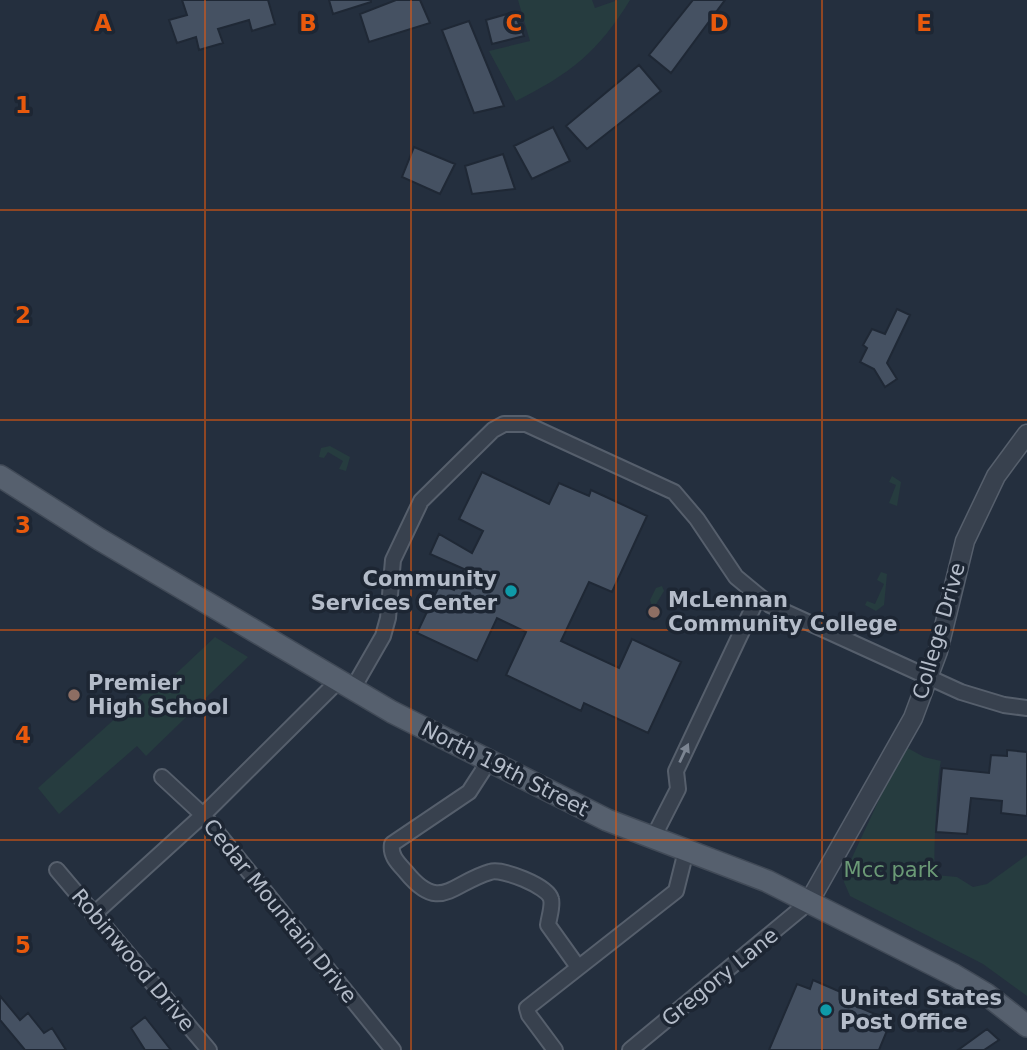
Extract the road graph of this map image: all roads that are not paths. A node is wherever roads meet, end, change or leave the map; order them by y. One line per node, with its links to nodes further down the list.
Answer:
1 (1027, 434): 4 (street, College Drive)
2 (0, 476): 5 (main road, North 19th Street)
3 (758, 597): 4 (street); 5 (street); 10 (street, one-way to 3)
4 (929, 677): 6 (street); 13 (street, College Drive)
5 (345, 686): 7 (main road, North 19th Street); 9 (street)
6 (1027, 708)
7 (489, 761): 10 (main road, North 19th Street); 15 (street)
8 (162, 777): 9 (street, Cedar Mountain Drive)
9 (203, 815): 14 (street); 18 (street, Cedar Mountain Drive)
10 (653, 838): 11 (main road, North 19th Street)
11 (686, 850): 13 (main road, North 19th Street); 15 (street)
12 (57, 870): 14 (street, Robinwood Drive)
13 (809, 902): 16 (main road, North 19th Street); 20 (street, Gregory Lane)
14 (93, 915): 17 (street, Robinwood Drive)
15 (578, 967): 19 (street)
16 (1027, 1026)
17 (209, 1050)
18 (393, 1050)
19 (555, 1050)
20 (631, 1050)

